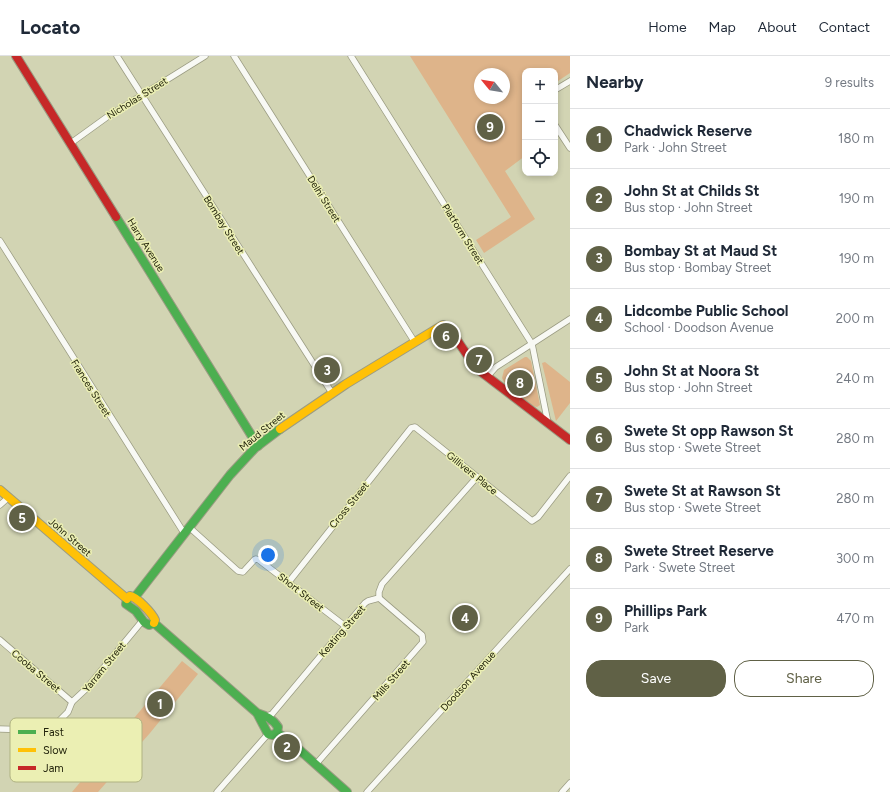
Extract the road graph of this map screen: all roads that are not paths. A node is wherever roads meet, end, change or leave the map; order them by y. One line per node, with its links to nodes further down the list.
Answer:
1 (16, 56): 10 (street, Harry Avenue)
2 (117, 56): 8 (street, Bombay Street)
3 (206, 56): 8 (street, Nicholas Street)
4 (234, 56): 14 (street, Delhi Street)
5 (351, 56): 15 (street, Platform Street)
6 (570, 81): 7 (street)
7 (558, 88)
8 (142, 95): 10 (street, Nicholas Street); 17 (street, Bombay Street)
9 (558, 129): 11 (street)
10 (71, 143): 21 (street, Harry Avenue)
11 (570, 148)
12 (0, 241): 27 (street, Frances Street)
13 (570, 319): 15 (street)
14 (414, 341): 16 (street, Maud Street); 17 (street, Maud Street)
15 (532, 344): 16 (street); 18 (street, Platform Street)
16 (487, 377): 18 (street)
17 (332, 393): 21 (street, Maud Street)
18 (548, 423): 20 (street)
19 (411, 428): 23 (street, Gillivers Place); 30 (street, Cross Street)
20 (570, 440)
21 (258, 446): 27 (street, Maud Street)
22 (570, 476): 23 (street, Gillivers Place)
23 (477, 477): 32 (street)
24 (0, 490): 25 (street, John Street)
25 (9, 497): 26 (street); 31 (street, John Street)
26 (0, 505)
27 (187, 530): 28 (street, Frances Street); 31 (street, Maud Street)
28 (257, 559): 30 (street, Short Street)
29 (570, 570): 50 (street, Doodson Avenue)
30 (288, 583): 35 (street, Short Street)
31 (131, 598): 33 (street); 34 (street)
32 (379, 598): 35 (street, Keating Street); 46 (street, Mills Street)
33 (143, 620): 34 (street); 37 (street, Yarram Street)
34 (154, 622): 38 (street)
35 (345, 626): 39 (street, Keating Street)
36 (0, 640): 37 (street, Cooba Street)
37 (72, 702): 40 (street, Yarram Street)
38 (257, 713): 39 (street); 44 (street)
39 (267, 716): 41 (street)
40 (63, 718)
41 (274, 723): 44 (street); 45 (street)
42 (0, 729): 43 (street, Yarram Street)
43 (10, 729)
44 (267, 731): 45 (street); 48 (street)
45 (277, 733): 46 (street)
46 (316, 764): 49 (street)
47 (570, 783): 51 (street)
48 (217, 792)
49 (347, 792)
50 (367, 792)
51 (562, 792)

